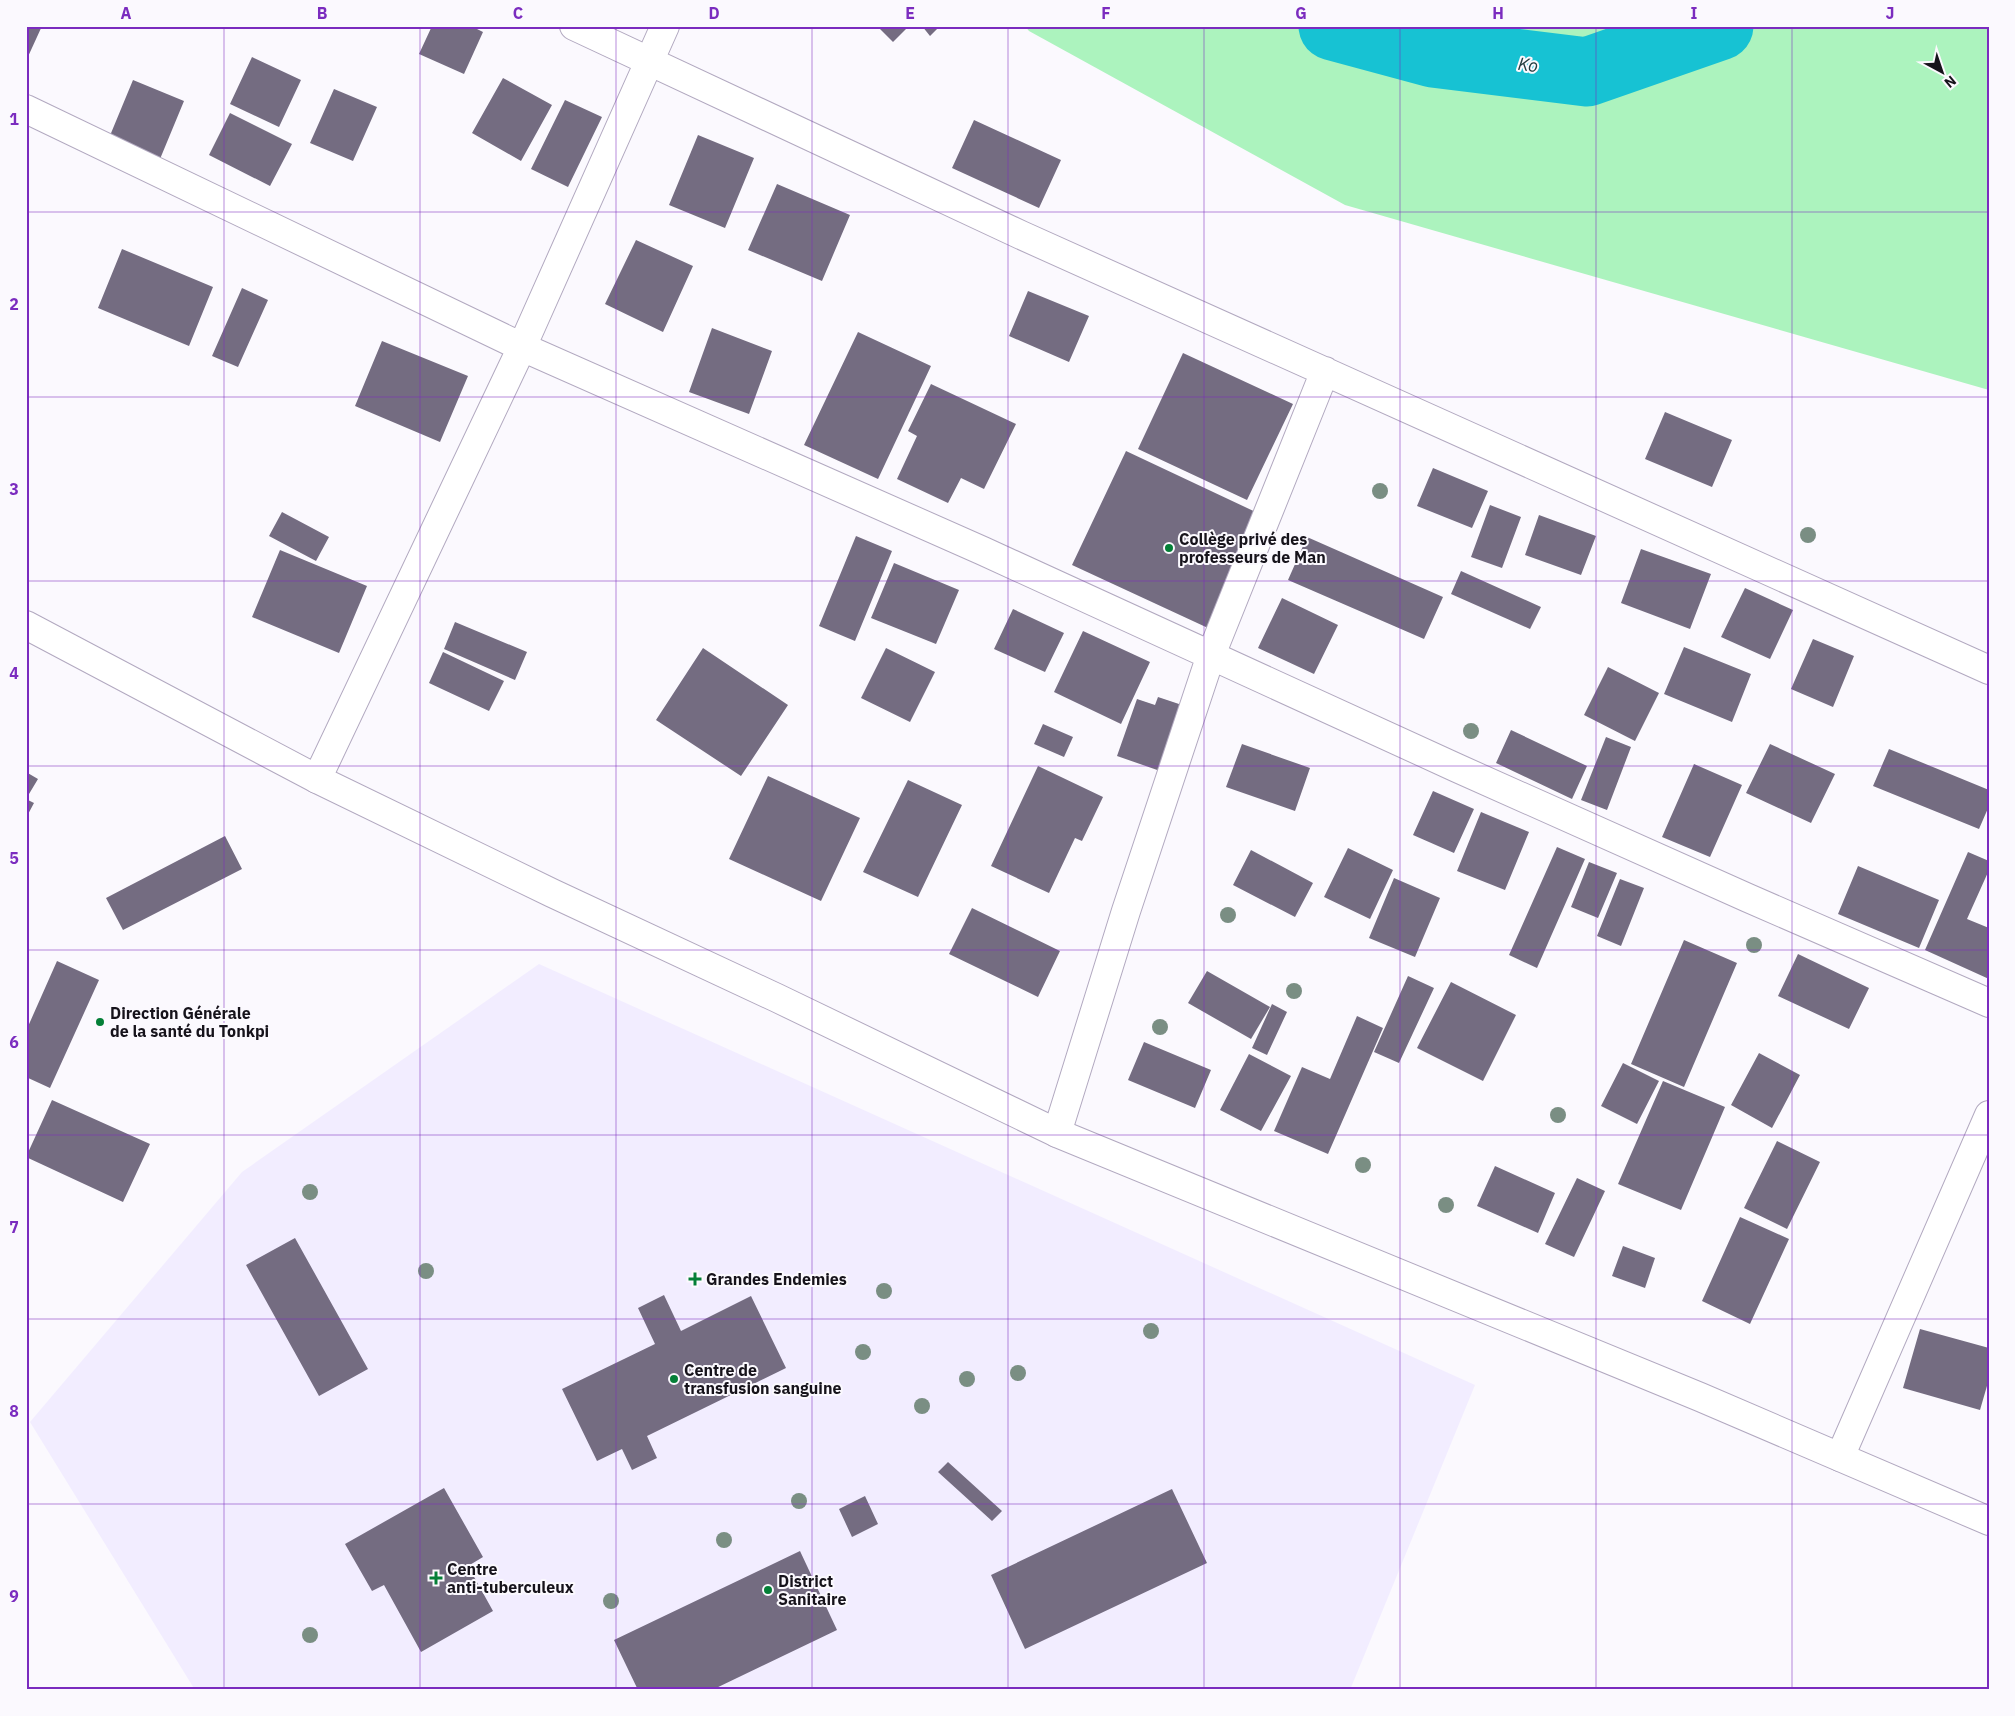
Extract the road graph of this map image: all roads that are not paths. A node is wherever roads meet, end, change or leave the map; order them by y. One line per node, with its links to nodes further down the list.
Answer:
1 (574, 26): 3 (street)
2 (665, 26): 3 (street)
3 (648, 60): 5 (street); 6 (street)
4 (26, 109): 5 (street)
5 (522, 347): 8 (street); 10 (street)
6 (1325, 371): 8 (street); 9 (street)
7 (26, 625): 10 (street)
8 (1211, 655): 11 (street); 13 (street)
9 (1989, 670)
10 (317, 780): 13 (street)
11 (1989, 1002)
12 (1989, 1115): 14 (street)
13 (1057, 1133): 14 (street)
14 (1840, 1457): 15 (street)
15 (1989, 1521)

